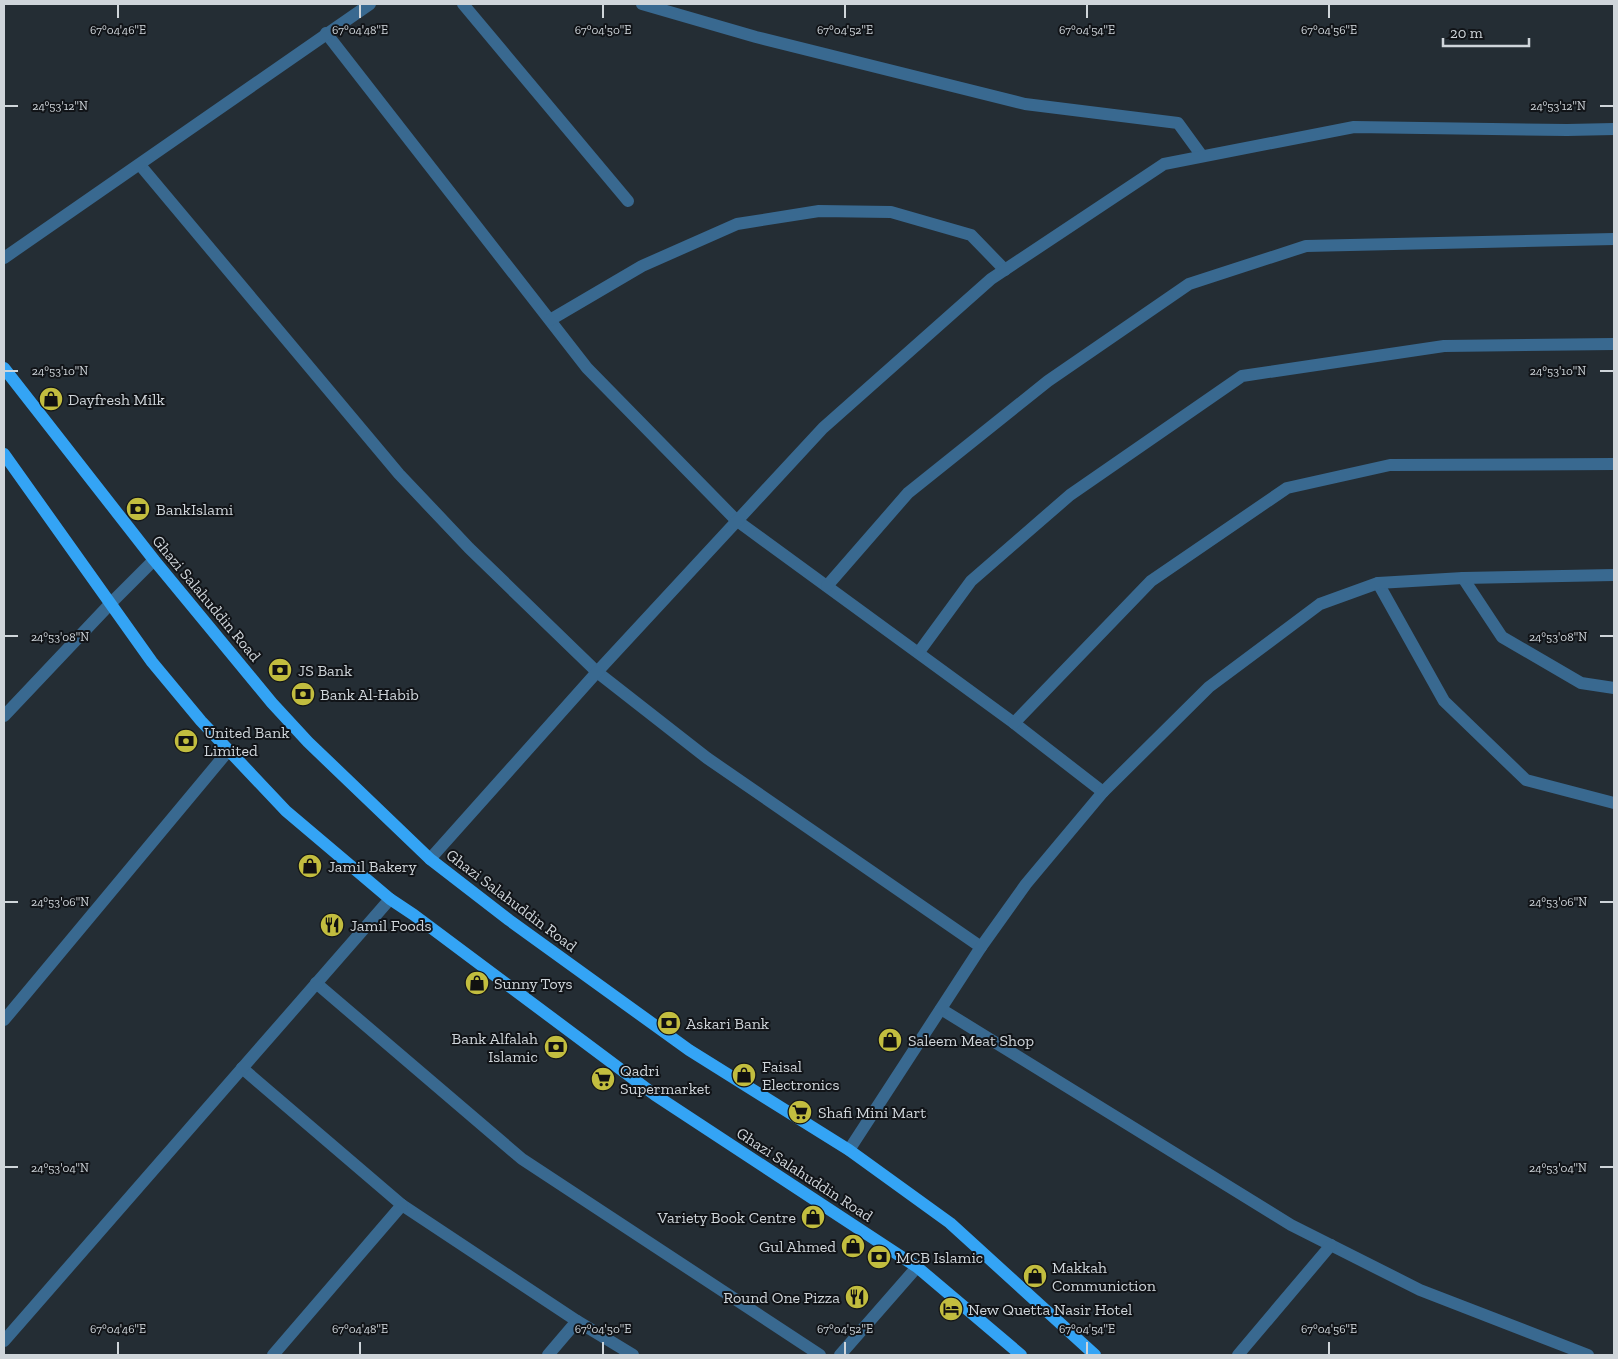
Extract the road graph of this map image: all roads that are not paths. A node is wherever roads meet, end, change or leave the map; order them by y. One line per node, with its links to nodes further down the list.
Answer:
1 (370, 4): 4 (street)
2 (463, 4): 8 (street)
3 (642, 4): 6 (street)
4 (326, 33): 7 (street); 12 (street)
5 (1614, 129): 6 (street)
6 (1202, 156): 11 (street)
7 (140, 165): 10 (street); 25 (street)
8 (628, 200)
9 (1614, 239): 22 (street)
10 (4, 258)
11 (1005, 270): 12 (street); 17 (street)
12 (550, 320): 17 (street)
13 (1614, 344): 24 (street)
14 (4, 368): 18 (main road, Ghazi Salahuddin Road)
15 (4, 454): 23 (main road, Ghazi Salahuddin Road)
16 (1614, 464): 28 (street)
17 (736, 520): 22 (street); 25 (street)
18 (154, 560): 23 (street); 32 (main road, Ghazi Salahuddin Road)
19 (1614, 575): 20 (street)
20 (1463, 578): 21 (street); 26 (street)
21 (1378, 583): 30 (street); 31 (street)
22 (827, 586): 24 (street)
23 (111, 603): 27 (street); 29 (main road, Ghazi Salahuddin Road)
24 (919, 652): 28 (street)
25 (598, 672): 32 (street); 34 (street)
26 (1614, 688)
27 (4, 716)
28 (1014, 723): 30 (street)
29 (229, 750): 33 (main road, Ghazi Salahuddin Road); 37 (street)
30 (1102, 792): 34 (street)
31 (1614, 802)
32 (430, 859): 39 (main road, Ghazi Salahuddin Road)
33 (390, 899): 35 (street); 42 (main road, Ghazi Salahuddin Road)
34 (981, 947): 36 (street)
35 (316, 984): 38 (street); 48 (street)
36 (941, 1009): 39 (street); 41 (street)
37 (4, 1020)
38 (242, 1068): 40 (street); 44 (street)
39 (849, 1150): 51 (main road, Ghazi Salahuddin Road)
40 (402, 1205): 43 (street); 45 (street)
41 (1331, 1245): 52 (street); 53 (street)
42 (917, 1267): 49 (street); 50 (main road, Ghazi Salahuddin Road)
43 (577, 1321): 46 (street); 47 (street)
44 (4, 1341)
45 (273, 1355)
46 (548, 1355)
47 (633, 1355)
48 (820, 1355)
49 (840, 1355)
50 (1021, 1355)
51 (1095, 1355)
52 (1238, 1355)
53 (1588, 1355)

